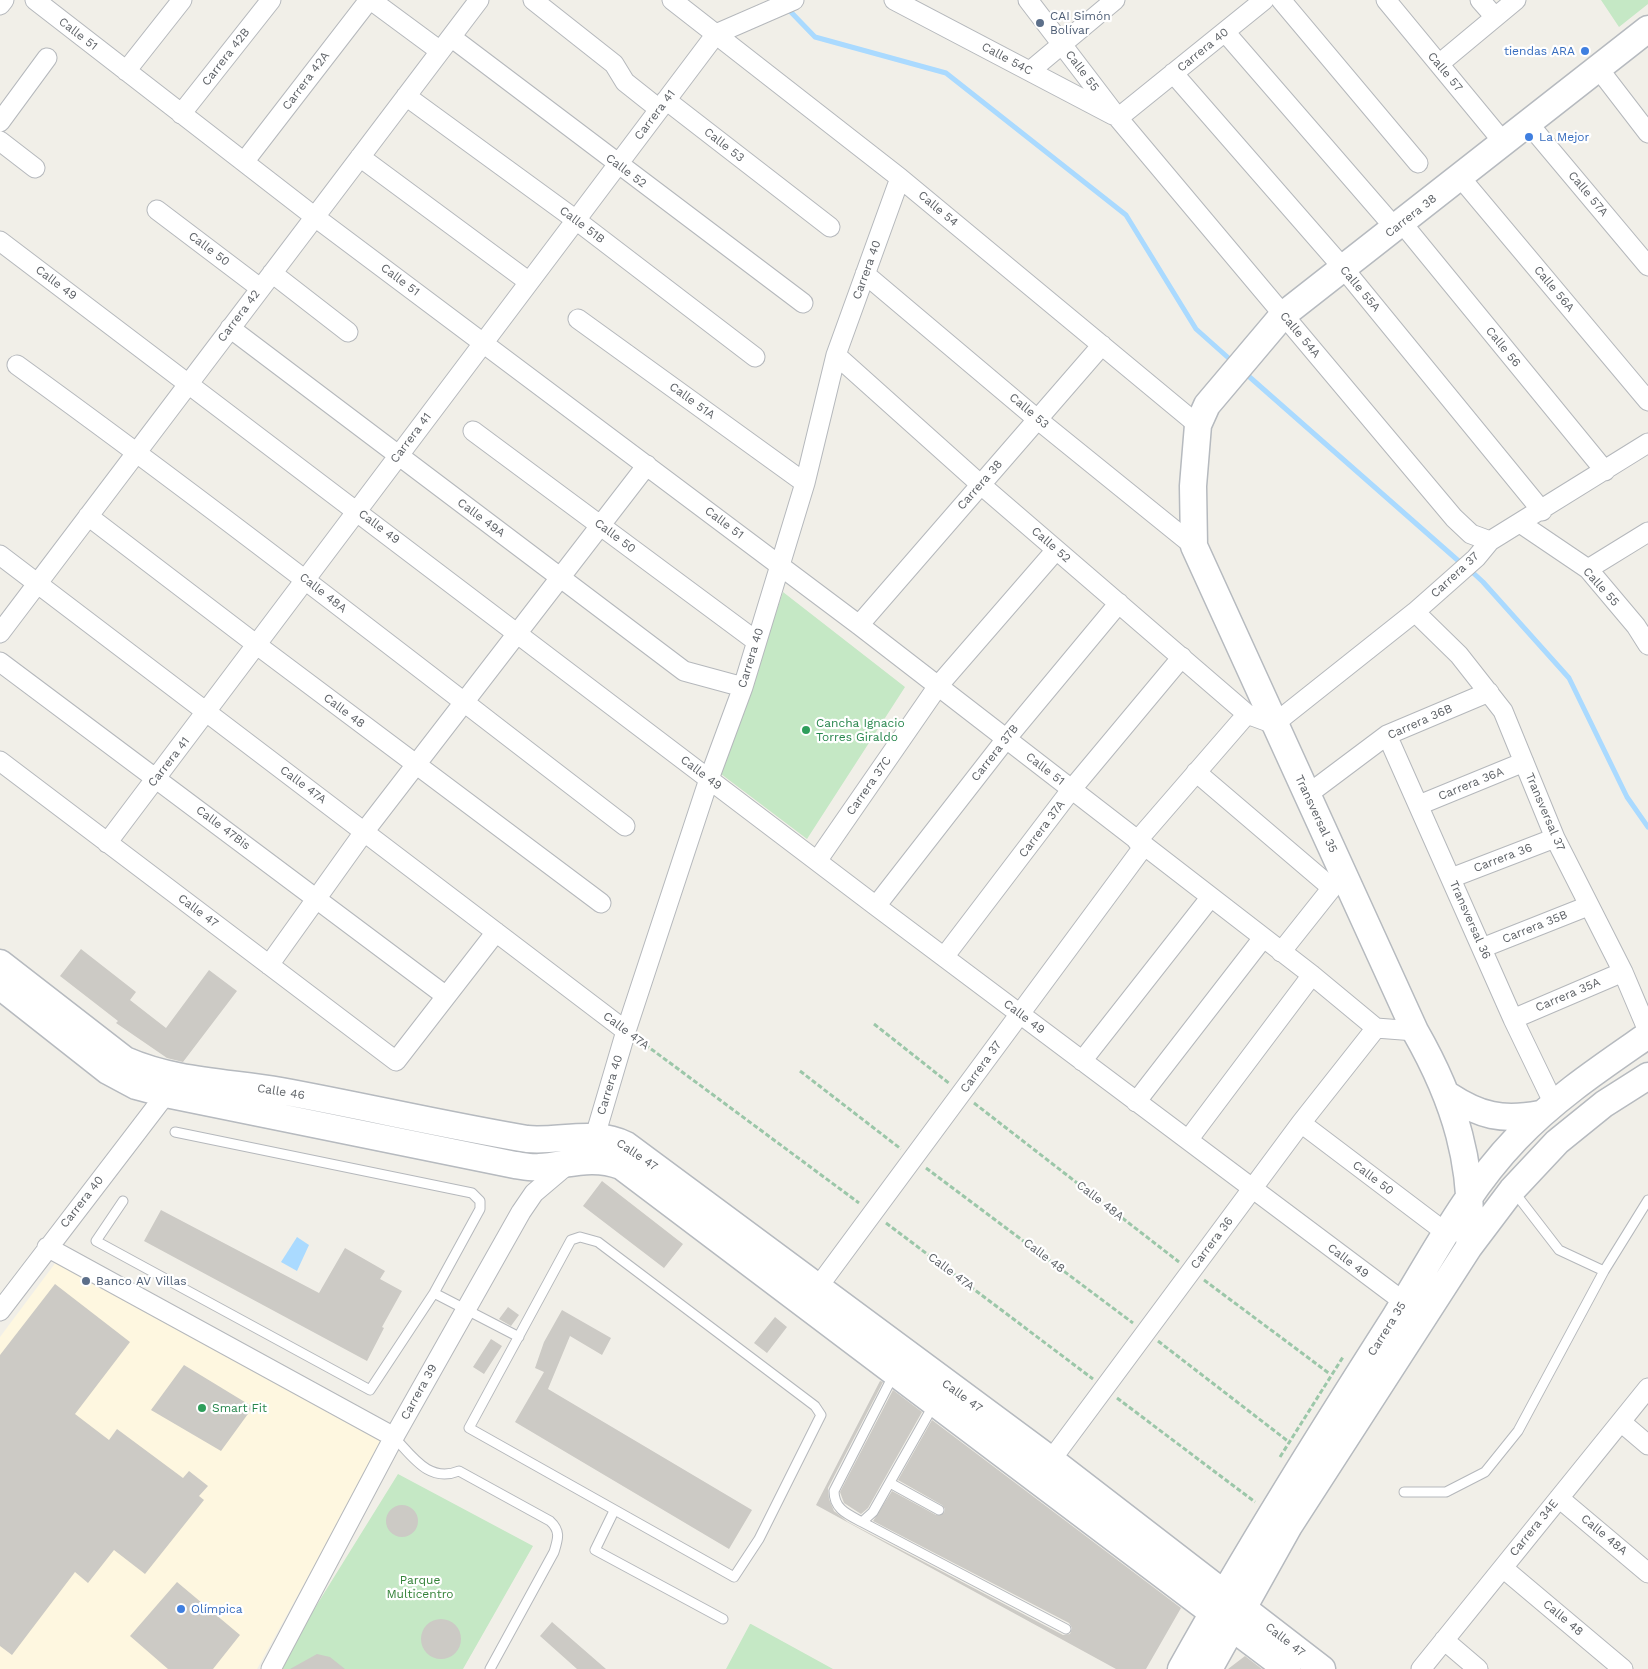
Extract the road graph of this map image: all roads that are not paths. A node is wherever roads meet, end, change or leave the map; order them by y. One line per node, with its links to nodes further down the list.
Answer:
1 (4, 0): 18 (street)
2 (35, 0): 28 (street, Calle 51)
3 (182, 0): 28 (street)
4 (271, 0): 33 (street, Carrera 42B)
5 (370, 0): 23 (street); 41 (street, Carrera 42A)
6 (478, 0): 23 (street, Carrera 42)
7 (533, 0): 32 (street, Calle 53)
8 (672, 0): 22 (street, Calle 54)
9 (894, 0): 29 (street, Calle 54C)
10 (1028, 0): 24 (street, Calle 55)
11 (1115, 0): 24 (street)
12 (1264, 0): 21 (street, Carrera 40)
13 (1281, 0): 42 (street)
14 (1386, 0): 26 (street, Calle 57)
15 (1480, 0): 19 (street)
16 (1516, 0): 19 (street)
17 (791, 1): 22 (street)
18 (0, 5)
19 (1495, 17): 26 (street)
20 (1648, 29): 27 (main road, Carrera 38)
21 (1225, 32): 30 (street, Carrera 40); 50 (street, Calle 56)
22 (716, 34): 32 (street, Carrera 41); 46 (street, Calle 54)
23 (445, 44): 31 (street, Carrera 42); 43 (street, Calle 52)
24 (1062, 44): 29 (street); 34 (street, Calle 55)
25 (47, 58): 35 (street)
26 (1439, 64): 39 (street, Calle 57)
27 (1598, 68): 36 (main road, Carrera 38); 37 (street)
28 (126, 71): 33 (street, Calle 51)
29 (1030, 71): 34 (street, Calle 54C)
30 (1173, 73): 34 (street, Carrera 40); 54 (street, Calle 55A)
31 (406, 96): 40 (street, Carrera 42); 49 (street, Calle 51B)
32 (663, 105): 43 (street, Carrera 41); 51 (street, Calle 53)
33 (182, 114): 41 (street, Calle 51)
34 (1118, 118): 60 (street, Calle 54A)
35 (0, 122)
36 (1528, 123): 39 (main road, Carrera 38); 53 (street, Calle 57A)
37 (1648, 133)
38 (0, 141): 44 (street)
39 (1504, 143): 45 (main road, Carrera 38)
40 (360, 157): 48 (street, Carrera 42); 57 (street)
41 (244, 162): 48 (street, Calle 51)
42 (1418, 163)
43 (617, 164): 49 (street, Carrera 41); 59 (street, Calle 52)
44 (35, 168)
45 (1460, 177): 50 (main road, Carrera 38); 70 (street, Calle 56A)
46 (900, 178): 56 (street, Carrera 40); 65 (street, Calle 54)
47 (157, 210): 58 (street, Calle 50)
48 (315, 216): 55 (street, Carrera 42); 64 (street, Calle 51)
49 (576, 220): 57 (street, Carrera 41); 67 (street, Calle 51B)
50 (1399, 226): 54 (main road, Carrera 38); 78 (street, Calle 56)
51 (830, 227)
52 (0, 241): 69 (street, Calle 49)
53 (1648, 266)
54 (1344, 269): 60 (main road, Carrera 38); 82 (street, Calle 55A)
55 (272, 273): 58 (street, Carrera 42); 63 (street)
56 (865, 274): 66 (street, Carrera 40); 71 (street, Calle 53)
57 (529, 282): 64 (street, Carrera 41)
58 (260, 288): 62 (street, Carrera 42)
59 (804, 304)
60 (1283, 315): 72 (main road, Carrera 38); 87 (street, Calle 54A)
61 (578, 318): 79 (street, Calle 51A)
62 (230, 328): 69 (street, Carrera 42); 76 (street, Calle 49A)
63 (348, 332)
64 (483, 342): 76 (street, Carrera 41); 77 (street, Calle 51)
65 (1102, 346): 71 (street, Carrera 38); 72 (street, Calle 54)
66 (836, 355): 79 (street, Carrera 40); 80 (street, Calle 52)
67 (755, 357)
68 (17, 364): 75 (street, Calle 48A)
69 (188, 384): 75 (street, Carrera 42); 81 (street, Calle 49)
70 (1648, 402)
71 (1037, 419): 80 (street, Carrera 38); 88 (street, Calle 53)
72 (1198, 426): 88 (main road, Transversal 35)
73 (473, 431): 85 (street, Calle 50)
74 (1648, 443): 78 (street, Carrera 37)
75 (137, 452): 83 (street, Carrera 42); 94 (street, Calle 48A)
76 (398, 455): 81 (street, Carrera 41); 93 (street, Calle 49A)
77 (647, 465): 85 (street); 91 (street, Calle 51)
78 (1605, 471): 82 (street, Carrera 37)
79 (805, 483): 91 (street, Carrera 40)
80 (980, 484): 89 (street, Calle 52); 99 (street, Carrera 38)
81 (356, 510): 94 (street, Carrera 41); 101 (street, Calle 49)
82 (1542, 510): 84 (street, Carrera 37)
83 (88, 516): 95 (street, Carrera 42); 103 (street, Calle 48)
84 (1520, 523): 87 (street, Carrera 37); 92 (street, Calle 55)
85 (600, 525): 93 (street); 102 (street, Calle 50)
86 (1648, 532): 92 (street)
87 (1490, 541): 97 (street, Carrera 37)
88 (1194, 546): 113 (main road, Transversal 35)
89 (1056, 550): 96 (street, Calle 52); 107 (street, Carrera 37C)
90 (0, 555): 95 (street, Calle 47A)
91 (778, 564): 99 (street, Calle 51); 102 (street, Carrera 40)
92 (1588, 569): 98 (street, Calle 55)
93 (559, 577): 101 (street); 108 (street, Calle 49A)
94 (306, 579): 103 (street, Carrera 41); 110 (street, Calle 48A)
95 (37, 583): 100 (street, Carrera 42); 111 (street, Calle 47A)
96 (1119, 604): 105 (street, Calle 52); 115 (street, Carrera 37B)
97 (1415, 612): 109 (street, Transversal 37); 113 (street, Carrera 37)
98 (1642, 622): 104 (street, Calle 55)
99 (859, 625): 107 (street, Calle 51)
100 (0, 633)
101 (516, 633): 110 (street); 121 (street, Calle 49)
102 (756, 641): 108 (street, Carrera 40)
103 (257, 645): 111 (street, Carrera 41); 118 (street, Calle 48)
104 (1648, 645)
105 (1182, 657): 112 (street, Calle 52); 122 (street, Carrera 37A)
106 (0, 662): 120 (street, Calle 47Bis)
107 (938, 686): 115 (street, Calle 51); 130 (street, Carrera 37C)
108 (743, 687): 121 (street, Carrera 40)
109 (1489, 692): 114 (street, Carrera 36B); 117 (street, Transversal 37)
110 (464, 702): 118 (street); 125 (street, Calle 48A)
111 (207, 712): 120 (street, Carrera 41); 126 (street, Calle 47A)
112 (1247, 714): 113 (street, Calle 52); 119 (street, Carrera 37)
113 (1274, 724): 123 (main road, Transversal 35)
114 (1387, 735): 123 (street, Carrera 36B); 124 (street, Transversal 36)
115 (1006, 739): 122 (street, Calle 51); 136 (street, Carrera 37B)
116 (0, 761): 128 (street, Calle 47)
117 (1524, 762): 124 (street, Carrera 36A); 127 (street, Transversal 37)
118 (416, 765): 126 (street); 135 (street, Calle 48)
119 (1196, 772): 129 (street, Carrera 37); 132 (street)
120 (156, 778): 128 (street, Carrera 41); 133 (street, Calle 47Bis)
121 (709, 779): 130 (street, Calle 49); 152 (street, Carrera 40)
122 (1072, 790): 129 (street, Calle 51); 142 (street, Carrera 37A)
123 (1307, 795): 132 (main road, Transversal 35)
124 (1419, 805): 131 (street, Transversal 36)
125 (625, 826)
126 (364, 832): 133 (street); 138 (street, Calle 47A)
127 (1555, 838): 131 (street, Carrera 36); 137 (street, Transversal 37)
128 (107, 843): 144 (street, Calle 47)
129 (1140, 844): 134 (street, Calle 51); 149 (street, Carrera 37)
130 (817, 861): 136 (street, Calle 49)
131 (1451, 878): 140 (street, Transversal 36)
132 (1338, 881): 141 (street); 153 (main road, Transversal 35)
133 (317, 898): 144 (street); 148 (street, Calle 47Bis)
134 (1210, 898): 139 (street, Calle 51); 156 (street)
135 (601, 904)
136 (876, 906): 142 (street, Calle 49)
137 (1588, 906): 140 (street, Carrera 35B); 145 (street, Transversal 37)
138 (496, 932): 148 (street); 152 (street, Calle 47A)
139 (1263, 938): 141 (street, Calle 51); 160 (street)
140 (1482, 948): 150 (street, Transversal 36)
141 (1281, 952): 146 (street, Calle 51)
142 (944, 957): 149 (street, Calle 49)
143 (0, 963): 164 (main road, Calle 46)
144 (269, 965): 148 (street, Calle 47)
145 (1623, 972): 150 (street, Carrera 35A); 154 (street, Transversal 37)
146 (1312, 975): 151 (street, Calle 51); 165 (street)
147 (0, 986): 158 (main road, Calle 46)
148 (446, 996)
149 (1020, 1014): 156 (street, Calle 49); 176 (street, Carrera 37)
150 (1513, 1018): 161 (street, Transversal 36)
151 (1376, 1028): 153 (street); 162 (street, Carrera 36)
152 (626, 1031): 164 (street, Carrera 40)
153 (1415, 1031): 159 (main road, Transversal 35)
154 (1648, 1031)
155 (1648, 1035): 161 (main road, Carrera 35)
156 (1082, 1061): 160 (street, Calle 49)
157 (1648, 1076): 168 (main road, Carrera 35)
158 (166, 1094): 166 (main road, Calle 46); 173 (street, Carrera 40)
159 (1448, 1095): 161 (main road); 169 (main road, Transversal 35)
160 (1136, 1102): 165 (street, Calle 49)
161 (1547, 1109): 169 (main road, Carrera 35)
162 (1301, 1123): 167 (street, Carrera 36); 172 (street, Calle 50)
163 (175, 1132): 177 (lane)
164 (595, 1136): 166 (street, Carrera 39); 176 (main road, Calle 47)
165 (1188, 1140): 167 (street, Calle 49)
166 (574, 1160): 179 (street, Carrera 39); 182 (main road, Calle 47)
167 (1252, 1189): 178 (street, Calle 49); 188 (street, Carrera 36)
168 (1512, 1190): 174 (main road, Carrera 35); 175 (lane)
169 (1470, 1196): 172 (main road, Carrera 35); 174 (main road, Transversal 35)
170 (1648, 1200): 175 (lane)
171 (123, 1201): 177 (lane)
172 (1445, 1232): 178 (main road, Carrera 35)
173 (47, 1247): 180 (street, Carrera 40); 186 (street)
174 (1469, 1247): 197 (main road, Carrera 35)
175 (1604, 1271): 190 (lane)
176 (818, 1287): 182 (main road, Calle 47)
177 (434, 1293): 179 (lane)
178 (1404, 1302): 197 (main road, Carrera 35)
179 (466, 1309): 181 (lane); 186 (street, Carrera 39)
180 (0, 1311)
181 (519, 1337): 193 (lane); 193 (lane)
182 (900, 1364): 184 (main road, Calle 47); 188 (main road, Calle 47); 194 (lane)
183 (1648, 1388): 185 (street, Carrera 34E)
184 (934, 1404): 189 (lane); 197 (main road, Calle 47)
185 (1621, 1422): 187 (street); 191 (street, Carrera 34E)
186 (394, 1437): 201 (street, Carrera 39); 202 (lane)
187 (1648, 1444)
188 (1051, 1460): 197 (main road, Calle 47)
189 (890, 1483): 192 (lane); 194 (lane)
190 (1404, 1492)
191 (1559, 1498): 195 (street, Carrera 34E); 196 (street, Calle 48A)
192 (939, 1510)
193 (614, 1512): 198 (lane)
194 (862, 1522): 199 (lane)
195 (1503, 1568): 200 (street, Carrera 34E); 209 (street, Calle 48)
196 (1648, 1573)
197 (1228, 1610): 203 (main road, Carrera 35); 204 (main road, Carrera 35); 205 (main road, Calle 47); 206 (main road, Calle 47)
198 (723, 1619)
199 (1066, 1629)
200 (1444, 1640): 207 (street, Carrera 34E); 208 (street)
201 (271, 1669)
202 (490, 1669)
203 (1181, 1669)
204 (1209, 1669)
205 (1287, 1669)
206 (1322, 1669)
207 (1421, 1669)
208 (1478, 1669)
209 (1623, 1669)

